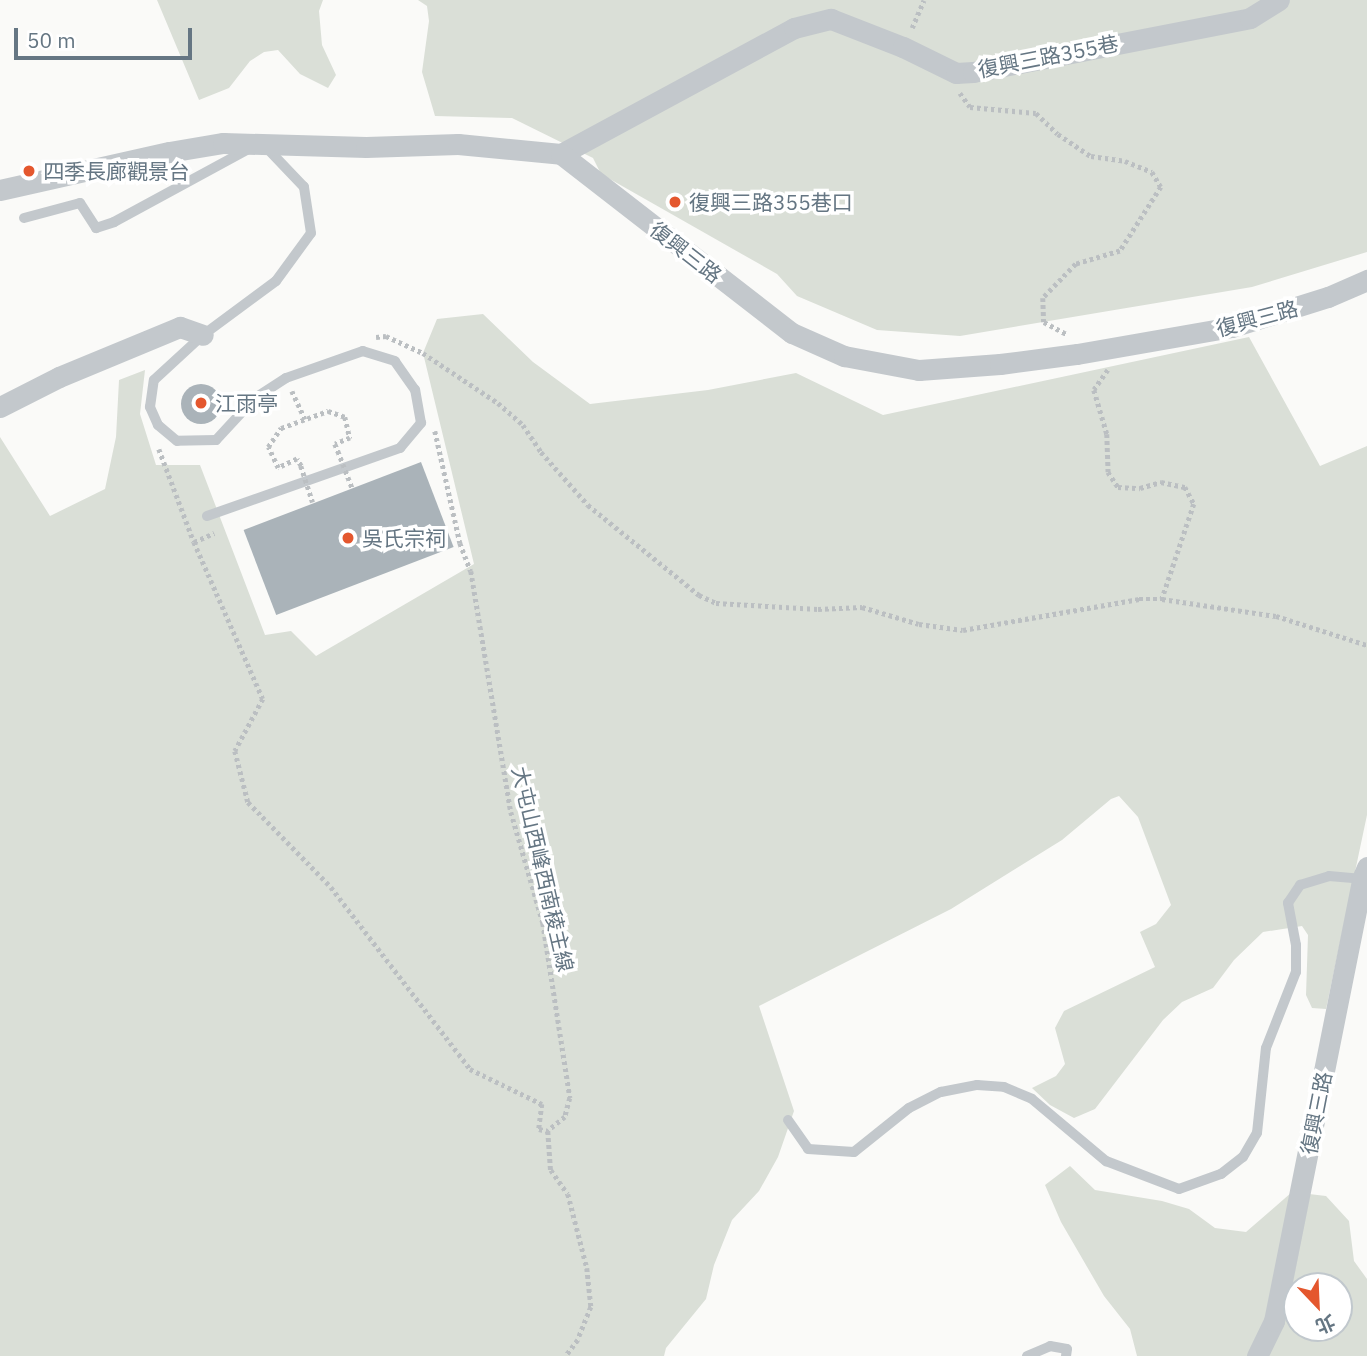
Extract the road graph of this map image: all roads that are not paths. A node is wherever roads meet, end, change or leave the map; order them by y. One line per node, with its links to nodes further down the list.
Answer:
1 (1279, 0): 3 (street, 復興三路355巷)
2 (261, 142): 3 (street); 4 (street); 5 (lane); 7 (lane)
3 (561, 154): 6 (street, 復興三路)
4 (0, 190)
5 (24, 218)
6 (1367, 280)
7 (202, 335): 8 (street); 9 (lane)
8 (0, 407)
9 (207, 516)
10 (1364, 873): 11 (lane); 14 (street, 復興三路)
11 (788, 1120)
12 (1027, 1356): 13 (lane)
13 (1066, 1356)
14 (1257, 1356)

